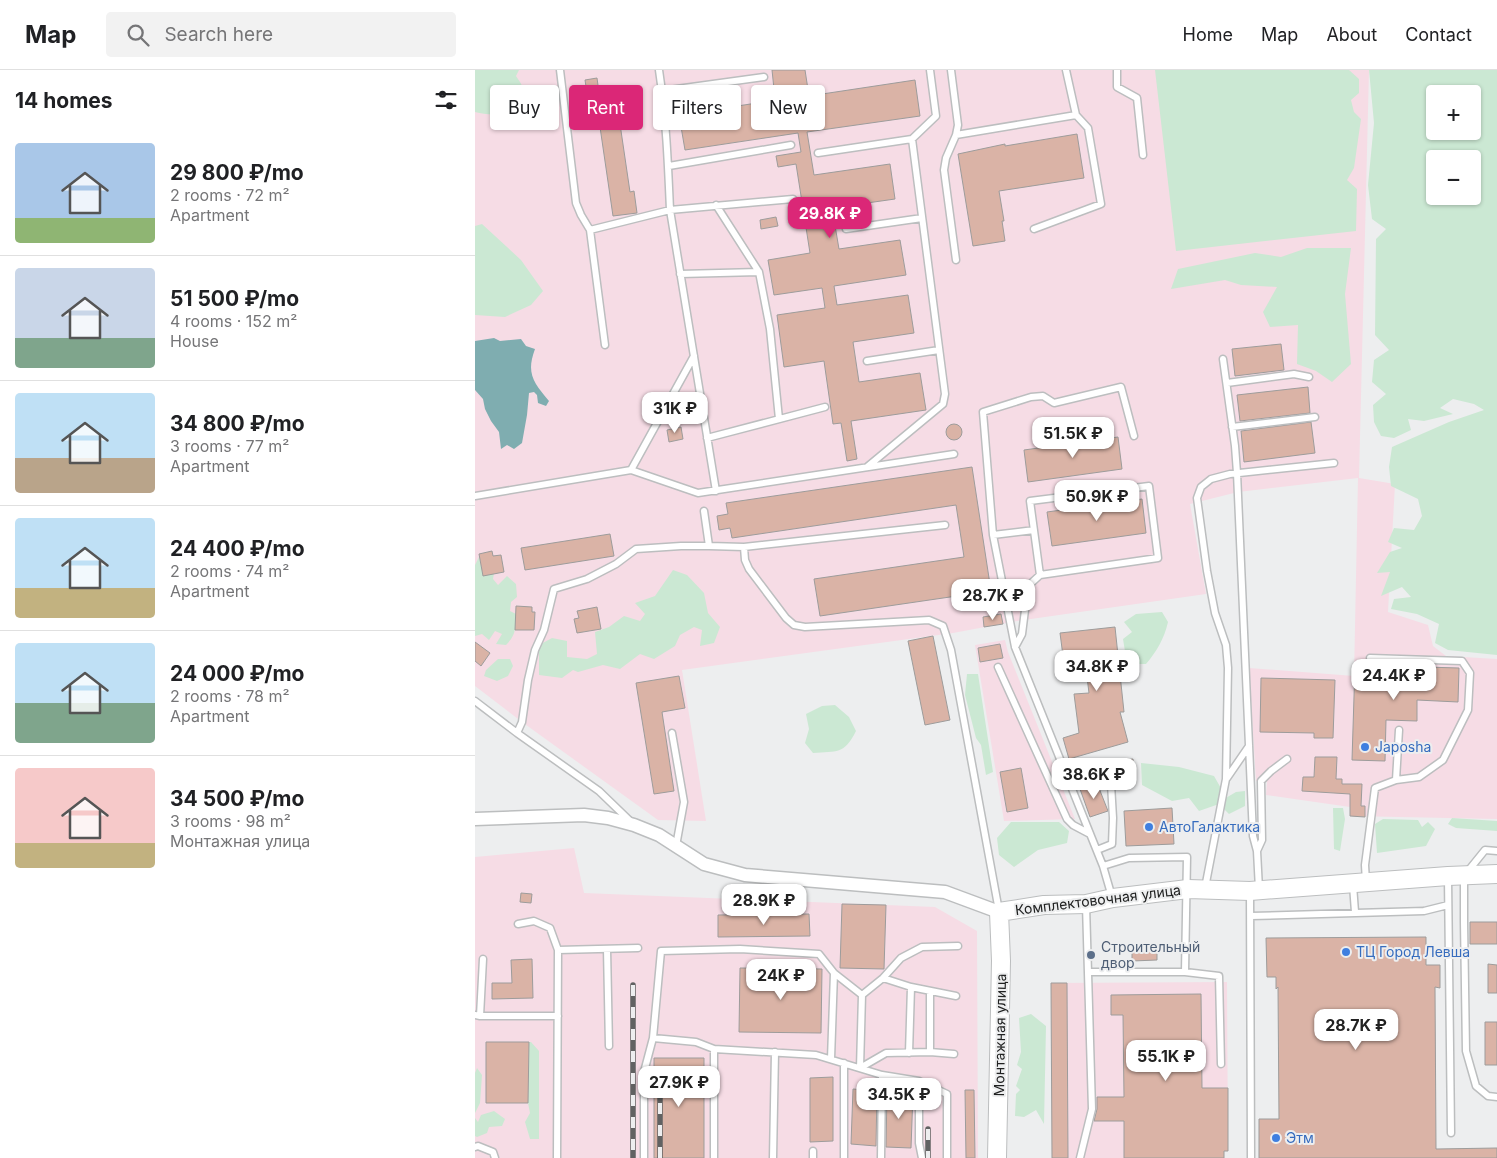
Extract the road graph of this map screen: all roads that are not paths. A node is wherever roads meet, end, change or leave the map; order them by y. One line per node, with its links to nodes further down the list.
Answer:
1 (560, 70): 24 (lane)
2 (659, 70): 8 (lane)
3 (930, 70): 13 (lane)
4 (951, 70): 12 (lane)
5 (1067, 70): 10 (lane)
6 (1117, 70): 16 (lane)
7 (764, 77): 9 (lane)
8 (661, 85)
9 (706, 85)
10 (1076, 115): 12 (lane); 23 (lane)
11 (666, 130): 17 (lane)
12 (957, 135): 25 (lane)
13 (912, 139): 15 (lane); 21 (lane)
14 (791, 145): 17 (lane)
15 (818, 153)
16 (1143, 156)
17 (669, 166): 20 (lane)
18 (793, 200): 19 (lane)
19 (716, 205): 20 (lane); 26 (lane)
20 (670, 210): 24 (lane); 27 (lane)
21 (922, 218): 22 (lane); 29 (lane)
22 (846, 229)
23 (1035, 229)
24 (590, 230): 28 (lane)
25 (957, 260)
26 (759, 272): 27 (lane); 37 (lane)
27 (680, 274): 30 (lane)
28 (605, 345)
29 (939, 350): 32 (lane); 43 (lane)
30 (694, 356): 40 (lane); 44 (lane)
31 (1223, 359): 34 (lane)
32 (867, 361)
33 (1309, 377): 34 (lane)
34 (1227, 383): 38 (lane)
35 (825, 407): 37 (lane)
36 (1315, 417): 38 (lane)
37 (779, 419): 40 (lane)
38 (1232, 427): 45 (lane)
39 (1134, 436): 51 (lane)
40 (707, 438): 46 (lane)
41 (954, 454): 43 (lane)
42 (1334, 463): 45 (lane)
43 (866, 468): 46 (lane)
44 (631, 470): 46 (lane); 47 (lane)
45 (1237, 473): 62 (lane); 65 (lane)
46 (716, 491)
47 (475, 496)
48 (704, 511): 52 (lane)
49 (945, 526): 53 (lane)
50 (1034, 530): 51 (lane); 54 (lane); 54 (lane)
51 (993, 535): 55 (lane)
52 (709, 546): 53 (lane); 60 (lane)
53 (744, 547): 83 (lane)
54 (1040, 576): 55 (lane)
55 (1015, 647): 69 (lane)
56 (1370, 658): 66 (lane)
57 (998, 667): 69 (lane)
58 (475, 701): 60 (lane)
59 (1399, 730): 66 (lane)
60 (517, 733): 68 (lane)
61 (672, 733): 70 (lane)
62 (1249, 746): 65 (lane); 73 (lane)
63 (1287, 759): 73 (lane)
64 (1109, 768): 71 (lane)
65 (1227, 779): 78 (lane)
66 (1396, 780): 77 (lane)
67 (475, 819): 68 (street, Комплектовочная улица)
68 (634, 825): 70 (street, Комплектовочная улица)
69 (1090, 834): 71 (lane)
70 (676, 846): 83 (street, Комплектовочная улица)
71 (1097, 850): 74 (lane)
72 (1497, 851): 76 (lane)
73 (1257, 852): 79 (lane)
74 (1103, 866): 78 (lane); 80 (lane)
75 (1497, 874): 76 (street, Комплектовочная улица)
76 (1456, 876): 77 (street, Комплектовочная улица); 82 (lane); 115 (lane)
77 (1359, 883): 79 (street, Комплектовочная улица); 84 (lane)
78 (1196, 889): 79 (street, Комплектовочная улица); 80 (street, Комплектовочная улица); 93 (lane)
79 (1254, 890): 85 (lane)
80 (1113, 898): 81 (street, Комплектовочная улица)
81 (1086, 904): 83 (street, Комплектовочная улица); 92 (lane)
82 (1448, 905): 84 (lane); 116 (lane)
83 (999, 912): 127 (street, Монтажная улица)
84 (1355, 912): 85 (lane)
85 (1251, 916): 129 (lane)
86 (518, 924): 90 (lane)
87 (958, 946): 95 (lane)
88 (638, 948): 89 (lane)
89 (607, 949): 90 (lane); 103 (lane)
90 (558, 950): 101 (lane)
91 (483, 959): 100 (lane)
92 (1089, 972): 93 (lane); 128 (lane)
93 (1185, 972): 111 (lane)
94 (834, 973): 98 (lane); 102 (lane); 109 (lane)
95 (883, 978): 96 (lane); 98 (lane)
96 (911, 987): 97 (lane); 107 (lane)
97 (930, 991): 99 (lane); 106 (lane)
98 (862, 995): 112 (lane)
99 (956, 996)
100 (477, 1015): 101 (lane)
101 (558, 1016): 119 (lane)
102 (653, 1038): 104 (lane); 120 (lane)
103 (609, 1046)
104 (714, 1049): 105 (lane); 121 (lane)
105 (775, 1052): 109 (lane); 122 (lane)
106 (930, 1052): 107 (lane); 108 (lane)
107 (909, 1053): 112 (lane)
108 (954, 1054)
109 (831, 1059): 110 (lane)
110 (844, 1063): 112 (lane); 123 (lane)
111 (1221, 1064)
112 (860, 1068): 113 (lane)
113 (882, 1075): 114 (lane); 124 (lane)
114 (919, 1081): 125 (lane); 126 (lane)
115 (1497, 1097)
116 (1451, 1133)
117 (475, 1147): 118 (lane)
118 (495, 1158)
119 (557, 1158)
120 (644, 1158)
121 (714, 1158)
122 (773, 1158)
123 (844, 1158)
124 (881, 1158)
125 (922, 1158)
126 (947, 1158)
127 (997, 1158)
128 (1080, 1158)
129 (1251, 1158)

